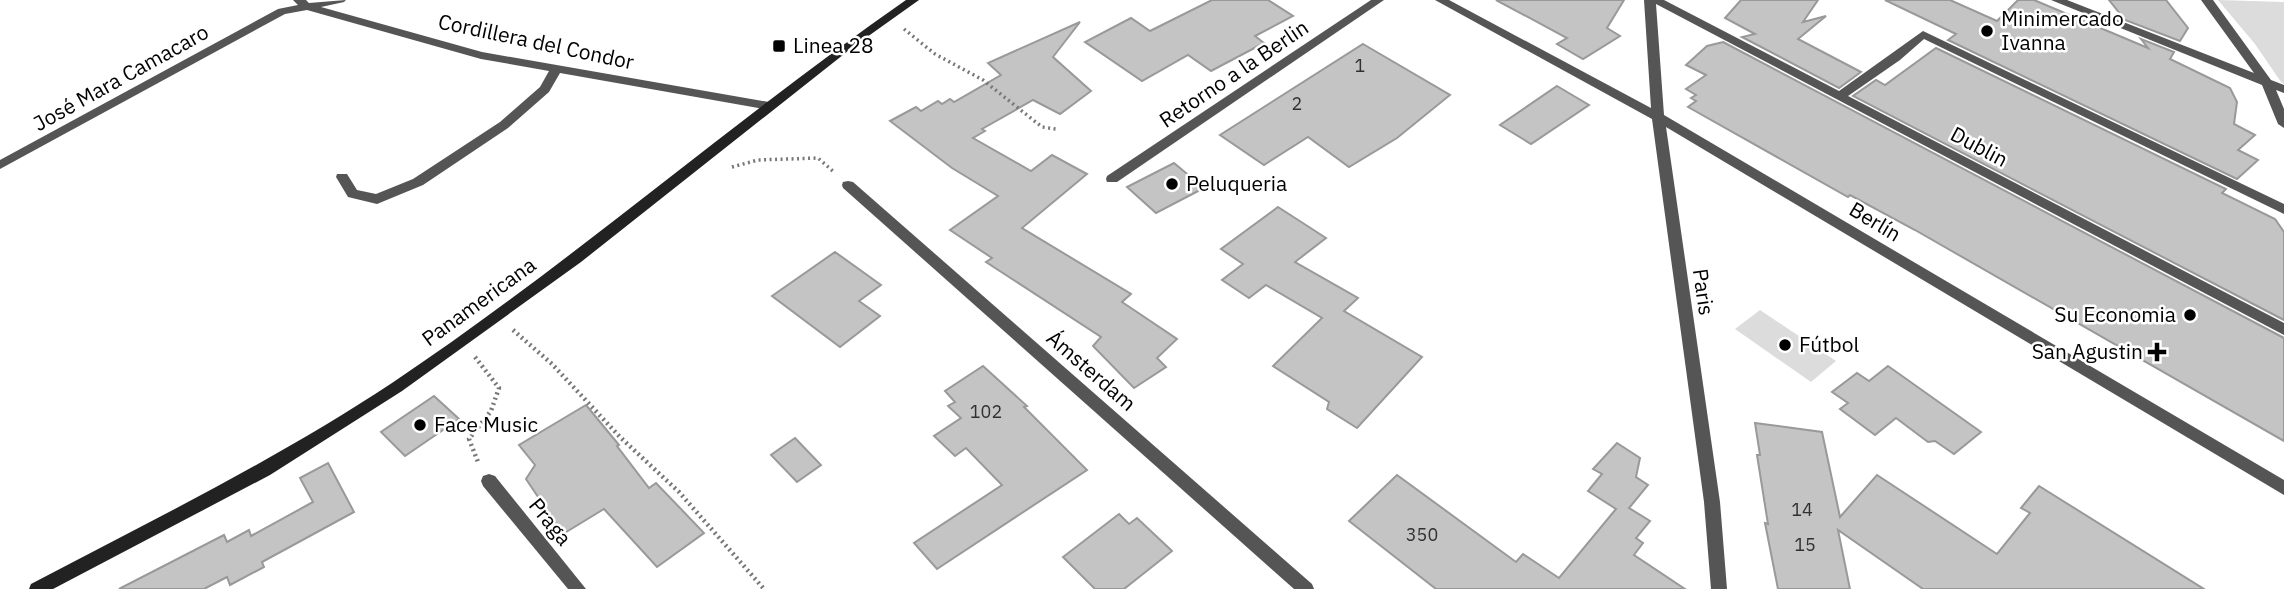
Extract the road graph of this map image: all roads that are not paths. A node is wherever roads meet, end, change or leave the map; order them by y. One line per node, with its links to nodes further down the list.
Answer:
1 (340, 0): 9 (street, José Mara Camacaro)
2 (913, 0): 14 (main road, Panamericana)
3 (1378, 0): 19 (street, Retorno a la Berlin)
4 (1441, 0): 15 (street, Berlín)
5 (1650, 0): 15 (street, Paris)
6 (1656, 0): 13 (street, Dublin)
7 (2057, 0): 11 (street)
8 (2207, 0): 11 (street)
9 (303, 3): 10 (street, Cordillera del Condor); 17 (street, José Mara Camacaro)
10 (556, 68): 14 (street, Cordillera del Condor); 18 (street)
11 (2267, 82): 12 (street); 16 (street)
12 (2284, 89)
13 (1841, 95): 21 (street); 22 (street, Dublin)
14 (769, 106): 25 (main road, Panamericana)
15 (1658, 117): 24 (street, Berlín); 28 (street, Paris)
16 (2284, 124)
17 (0, 165)
18 (342, 177)
19 (1112, 179)
20 (848, 185): 27 (street, Ámsterdam)
21 (2284, 209)
22 (2284, 330)
23 (489, 481): 26 (street, Praga)
24 (2284, 488)
25 (37, 589)
26 (578, 589)
27 (1306, 589)
28 (1719, 589)

